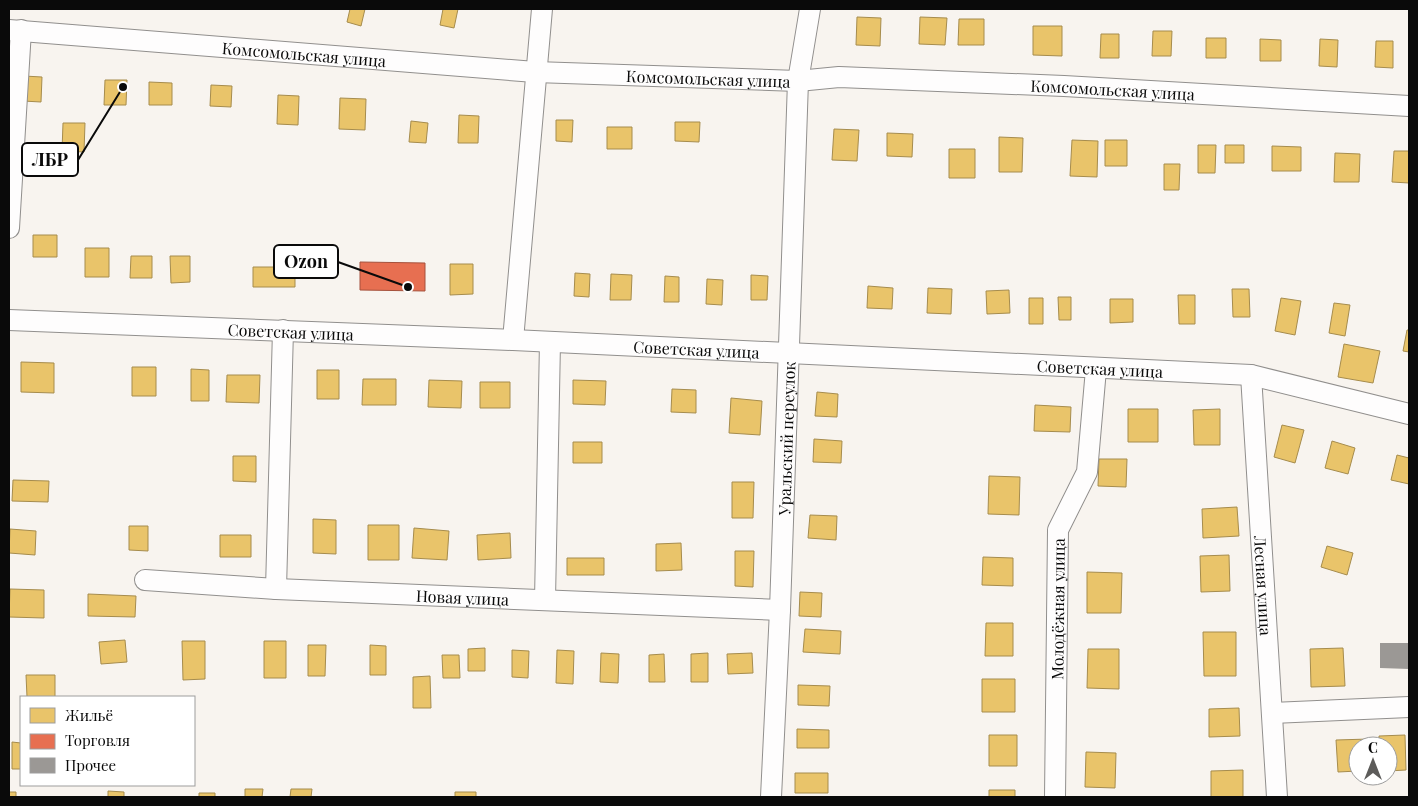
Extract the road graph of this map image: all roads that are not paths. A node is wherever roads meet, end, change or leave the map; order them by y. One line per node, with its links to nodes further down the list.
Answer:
1 (542, 9): 4 (street)
2 (810, 9): 5 (street, Уральский переулок)
3 (15, 30): 4 (street, Комсомольская улица); 7 (street)
4 (535, 72): 5 (street, Комсомольская улица); 10 (street)
5 (798, 81): 6 (street, Комсомольская улица); 12 (street, Уральский переулок)
6 (1409, 106)
7 (9, 228)
8 (9, 320): 9 (street, Советская улица)
9 (283, 330): 10 (street, Советская улица); 17 (street)
10 (512, 340): 11 (street, Советская улица)
11 (550, 342): 12 (street, Советская улица); 18 (street)
12 (788, 353): 13 (street, Советская улица); 19 (street, Уральский переулок)
13 (1096, 369): 14 (street, Советская улица); 23 (street, Молодёжная улица)
14 (1251, 375): 15 (street, Советская улица); 21 (street, Лесная улица)
15 (1409, 414)
16 (145, 580): 17 (street, Новая улица)
17 (276, 589): 18 (street, Новая улица)
18 (545, 600): 19 (street, Новая улица)
19 (780, 610): 22 (street, Уральский переулок)
20 (1409, 707): 21 (street)
21 (1272, 713): 24 (street, Лесная улица)
22 (771, 797)
23 (1056, 797)
24 (1277, 797)

